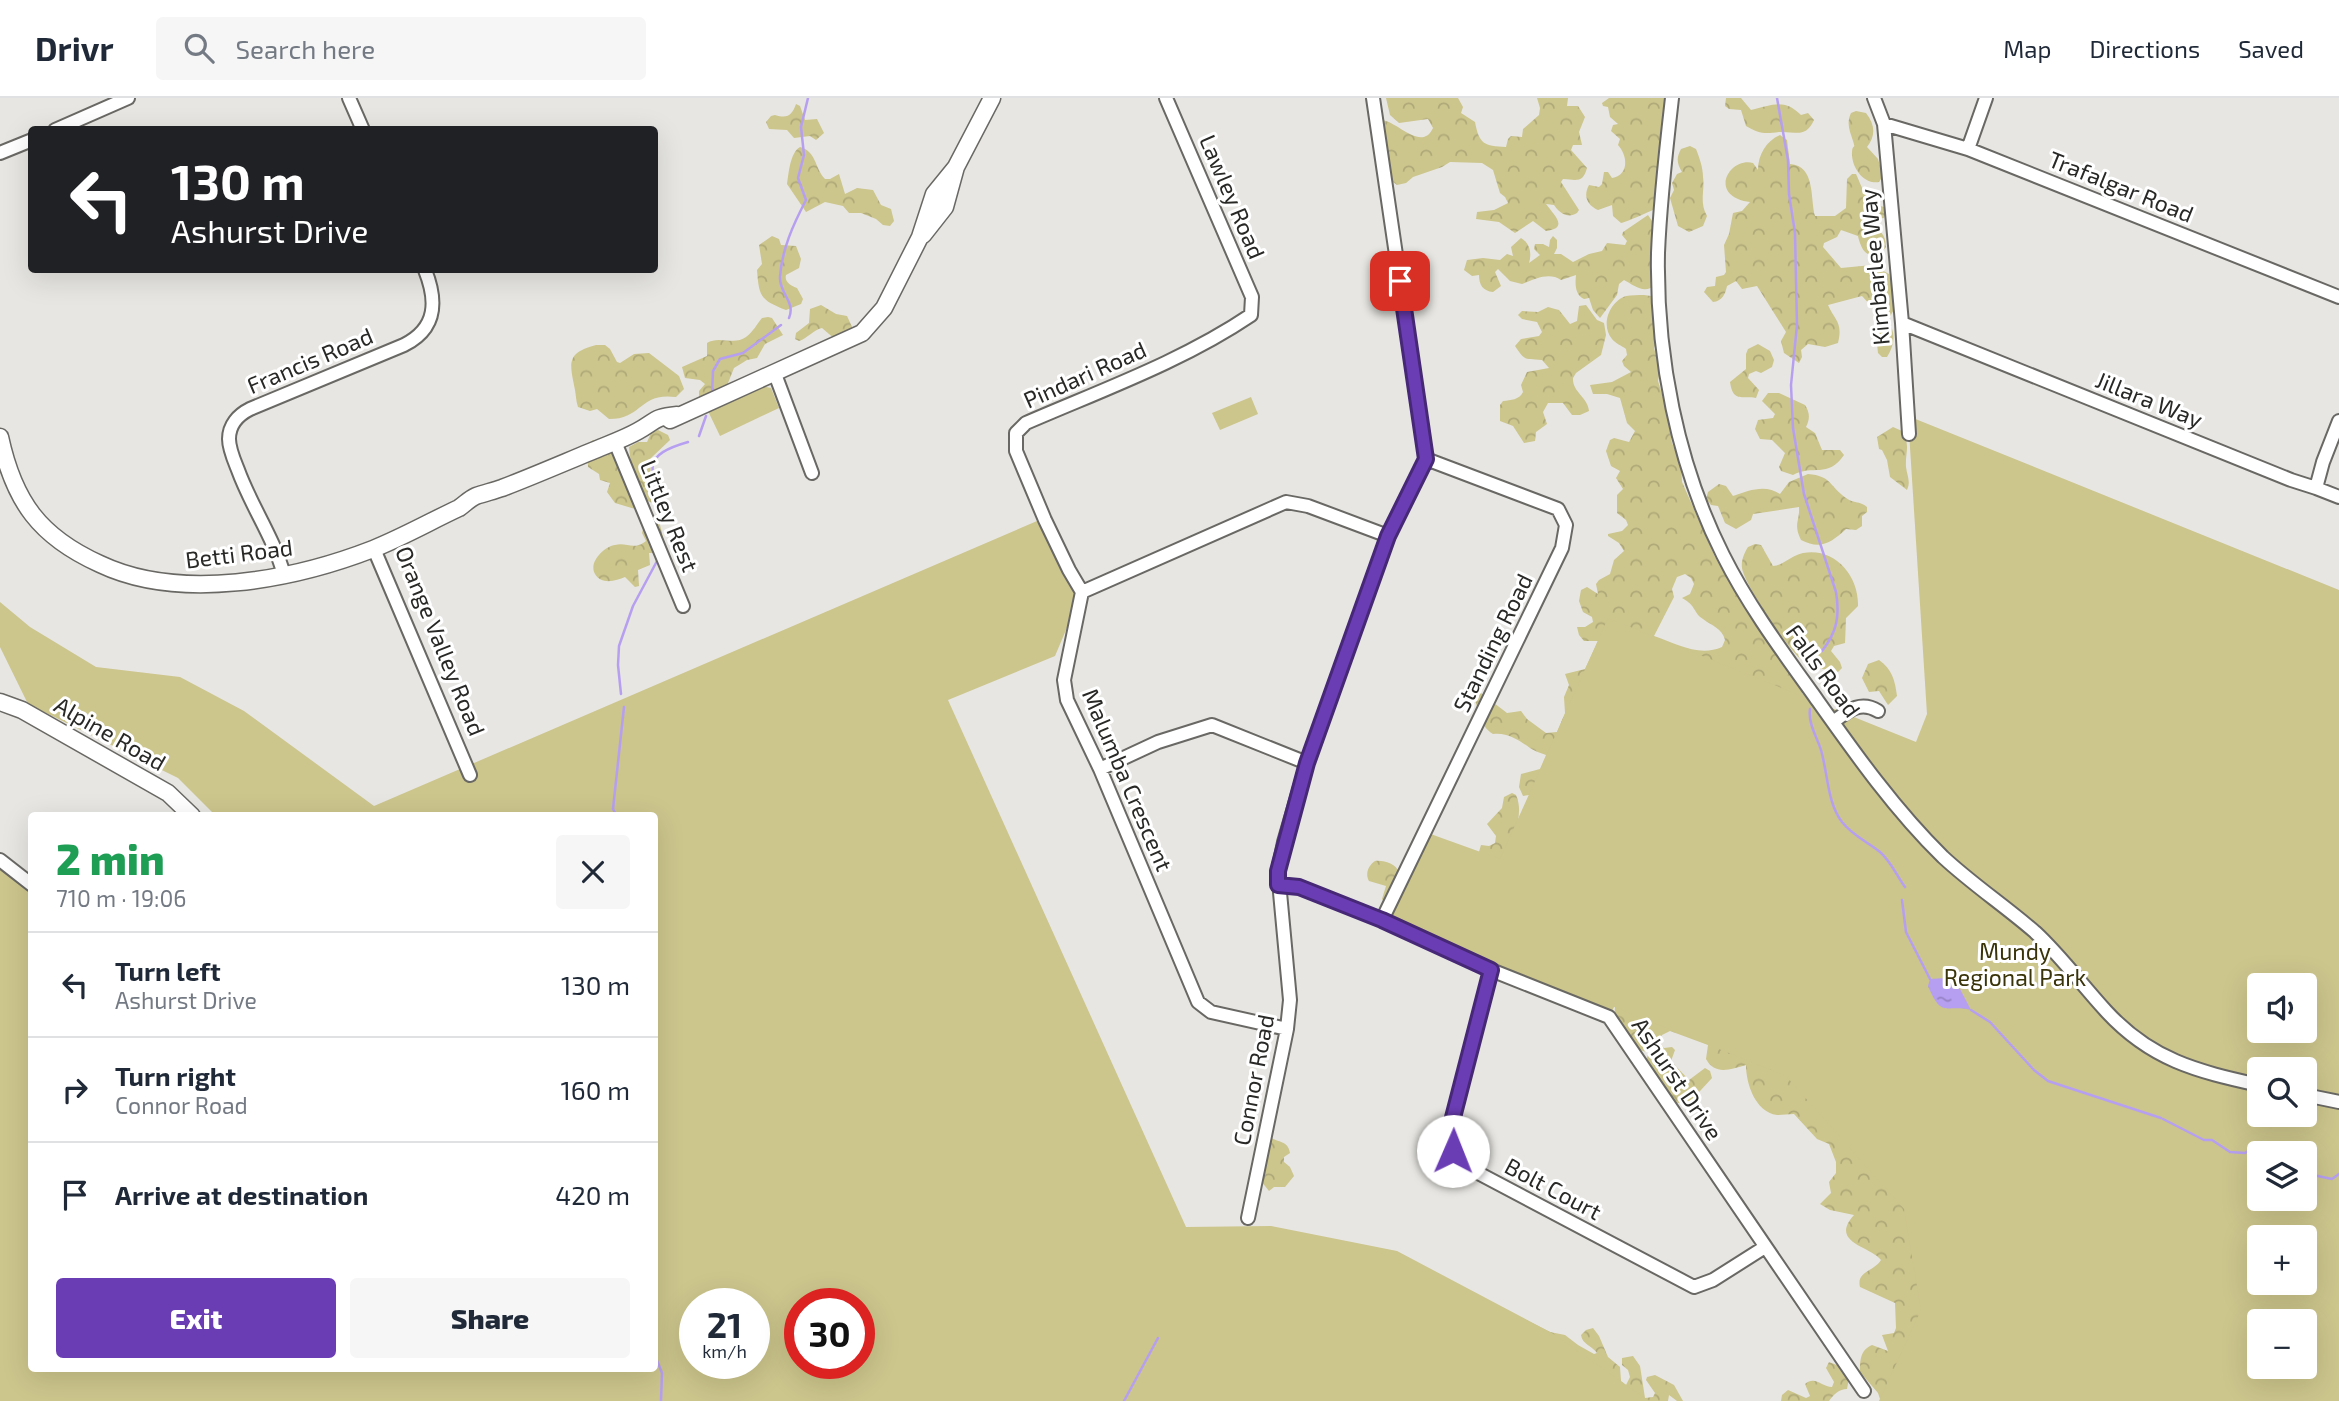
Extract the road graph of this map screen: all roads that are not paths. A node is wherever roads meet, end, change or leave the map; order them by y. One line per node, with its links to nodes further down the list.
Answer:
1 (128, 98): 10 (street)
2 (349, 98): 11 (street)
3 (992, 98): 19 (street, Orange Valley Road)
4 (1166, 98): 17 (street, Lawley Road)
5 (1373, 98): 23 (street)
6 (1672, 98): 35 (street, Falls Road)
7 (1874, 98): 9 (street, Kimbarlee Way)
8 (1986, 98): 13 (street)
9 (1884, 124): 13 (street, Trafalgar Road); 18 (street, Kimbarlee Way)
10 (64, 126)
11 (361, 126)
12 (28, 141): 14 (street)
13 (1968, 149): 16 (street, Trafalgar Road)
14 (0, 153)
15 (426, 273): 30 (street, Francis Road)
16 (2339, 297)
17 (1251, 315): 31 (street, Pindari Road)
18 (1902, 323): 21 (street, Kimbarlee Way); 26 (street, Jillara Way)
19 (775, 374): 22 (street, Orange Valley Road); 24 (street)
20 (2339, 421): 26 (street)
21 (1909, 434)
22 (619, 440): 29 (street, Orange Valley Road); 32 (street, Littley Rest)
23 (1426, 459): 28 (street, Connor Road); 43 (street, Standing Road)
24 (812, 473)
25 (10, 478): 30 (street, Betti Road)
26 (2316, 488): 27 (street, Jillara Way)
27 (2339, 497)
28 (1388, 536): 31 (street); 36 (street, Connor Road)
29 (374, 549): 30 (street, Betti Road); 38 (street, Orange Valley Road)
30 (284, 575)
31 (1082, 592): 37 (street, Malumba Crescent)
32 (683, 606)
33 (0, 702): 39 (street, Alpine Road)
34 (1878, 711): 35 (street)
35 (1833, 722): 46 (street, Falls Road)
36 (1307, 763): 37 (street); 42 (street, Connor Road)
37 (1100, 769): 45 (street, Malumba Crescent)
38 (470, 775)
39 (188, 812)
40 (0, 860): 41 (street)
41 (28, 882)
42 (1278, 885): 43 (street, Ashurst Drive); 45 (street, Connor Road)
43 (1382, 920): 44 (street, Ashurst Drive)
44 (1491, 970): 50 (street, Ashurst Drive); 50 (street, Bolt Court)
45 (1287, 1029): 49 (street, Connor Road)
46 (2247, 1082)
47 (2317, 1097): 48 (street)
48 (2339, 1102)
49 (1248, 1218)
50 (1766, 1247): 51 (street, Ashurst Drive)
51 (1864, 1391)

